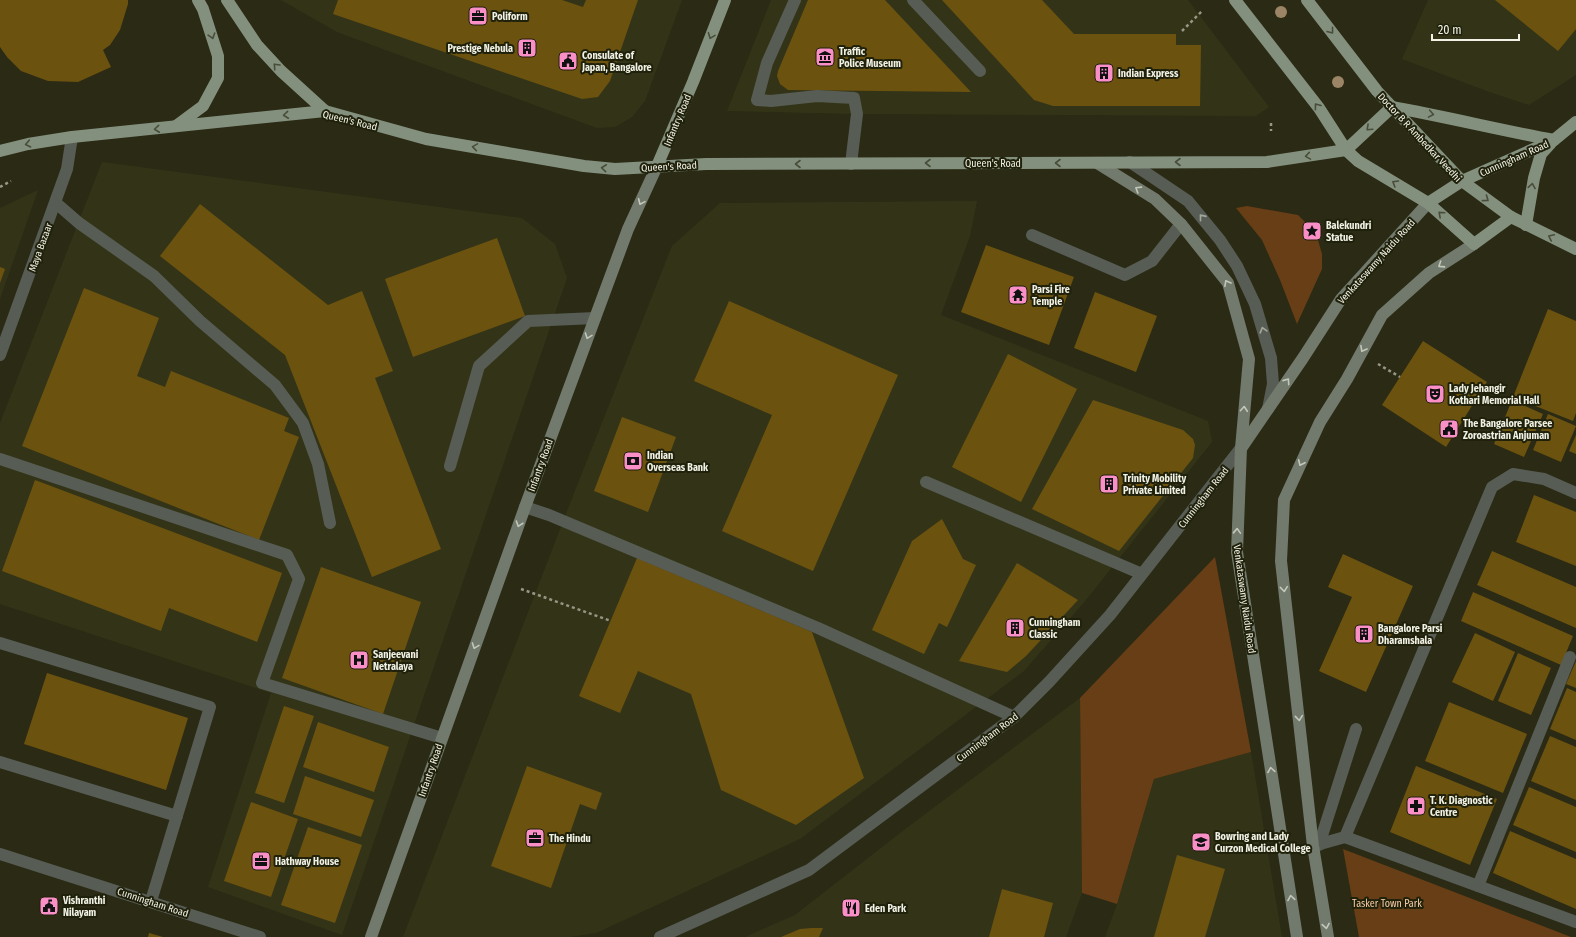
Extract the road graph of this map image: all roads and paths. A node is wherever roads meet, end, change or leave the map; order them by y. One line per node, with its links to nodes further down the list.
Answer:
1 (198, 0): 15 (main road, one-way to 15)
2 (227, 0): 12 (main road, one-way to 2)
3 (725, 0): 24 (main road, Infantry Road, one-way to 24)
4 (795, 0): 23 (street)
5 (913, 0): 10 (street)
6 (1235, 0): 19 (main road, one-way to 6)
7 (1307, 0): 11 (main road, Doctor B R Ambedkar Veedhi, one-way to 11)
8 (1202, 11): 9 (path)
9 (1182, 31)
10 (980, 71)
11 (1392, 107): 18 (main road, one-way to 18); 19 (main road, one-way to 19); 26 (main road, Doctor B R Ambedkar Veedhi)
12 (325, 111): 15 (main road, Queen's Road, one-way to 15); 24 (main road, Queen's Road, one-way to 12)
13 (1576, 122): 18 (main road, Cunningham Road)
14 (1271, 123): 16 (path)
15 (175, 127): 17 (main road, Queen's Road, one-way to 17)
16 (1271, 131)
17 (72, 137): 20 (main road, Queen's Road, one-way to 20); 28 (street, Maya Bazaar)
18 (1554, 140): 26 (main road, Cunningham Road); 32 (main road, one-way to 18)
19 (1346, 150): 21 (main road, Queen's Road, one-way to 21); 29 (main road, one-way to 19)
20 (0, 151)
21 (1130, 162): 22 (main road, Queen's Road); 40 (street, one-way to 21)
22 (1097, 163): 23 (main road, Queen's Road, one-way to 23); 31 (street, one-way to 22)
23 (851, 164): 24 (main road, Queen's Road, one-way to 24)
24 (657, 166): 36 (street, Infantry Road, one-way to 36)
25 (11, 181): 27 (path)
26 (1462, 181): 29 (main road, Cunningham Road); 30 (main road, Doctor B R Ambedkar Veedhi, one-way to 30)
27 (0, 187)
28 (56, 203): 37 (street, Maya Bazaar); 47 (street)
29 (1428, 203): 34 (main road, one-way to 29); 40 (street, Venkataswamy Naidu Road, one-way to 29)
30 (1511, 217): 32 (main road); 34 (main road)
31 (1181, 224): 33 (street); 41 (street, one-way to 31)
32 (1526, 225): 35 (main road, one-way to 32)
33 (1032, 235)
34 (1474, 244): 59 (street, one-way to 59)
35 (1576, 249)
36 (595, 318): 43 (street); 46 (street, Infantry Road, one-way to 46)
37 (0, 355)
38 (1378, 364): 39 (path)
39 (1400, 377)
40 (1268, 409): 41 (street, Venkataswamy Naidu Road)
41 (1241, 448): 48 (street, Cunningham Road); 67 (street, Venkataswamy Naidu Road, one-way to 41)
42 (0, 459): 55 (street)
43 (450, 466)
44 (926, 482): 48 (street)
45 (1576, 493): 58 (street)
46 (525, 507): 53 (street); 55 (street, Infantry Road, one-way to 55)
47 (330, 523)
48 (1142, 574): 53 (street, Cunningham Road)
49 (521, 588): 50 (path)
50 (610, 621)
51 (0, 643): 57 (street)
52 (1570, 657): 61 (street)
53 (1014, 717): 66 (street, Cunningham Road)
54 (1356, 729): 59 (street)
55 (442, 738): 65 (street, Infantry Road)
56 (0, 762): 57 (street)
57 (177, 816): 62 (street)
58 (1345, 837): 59 (street); 61 (street)
59 (1316, 846): 68 (street, one-way to 68)
60 (0, 854): 62 (street, Cunningham Road)
61 (1478, 886): 63 (street)
62 (151, 901): 64 (street, Cunningham Road)
63 (1576, 922)
64 (260, 937)
65 (371, 937)
66 (660, 937)
67 (1297, 937)
68 (1328, 937)

